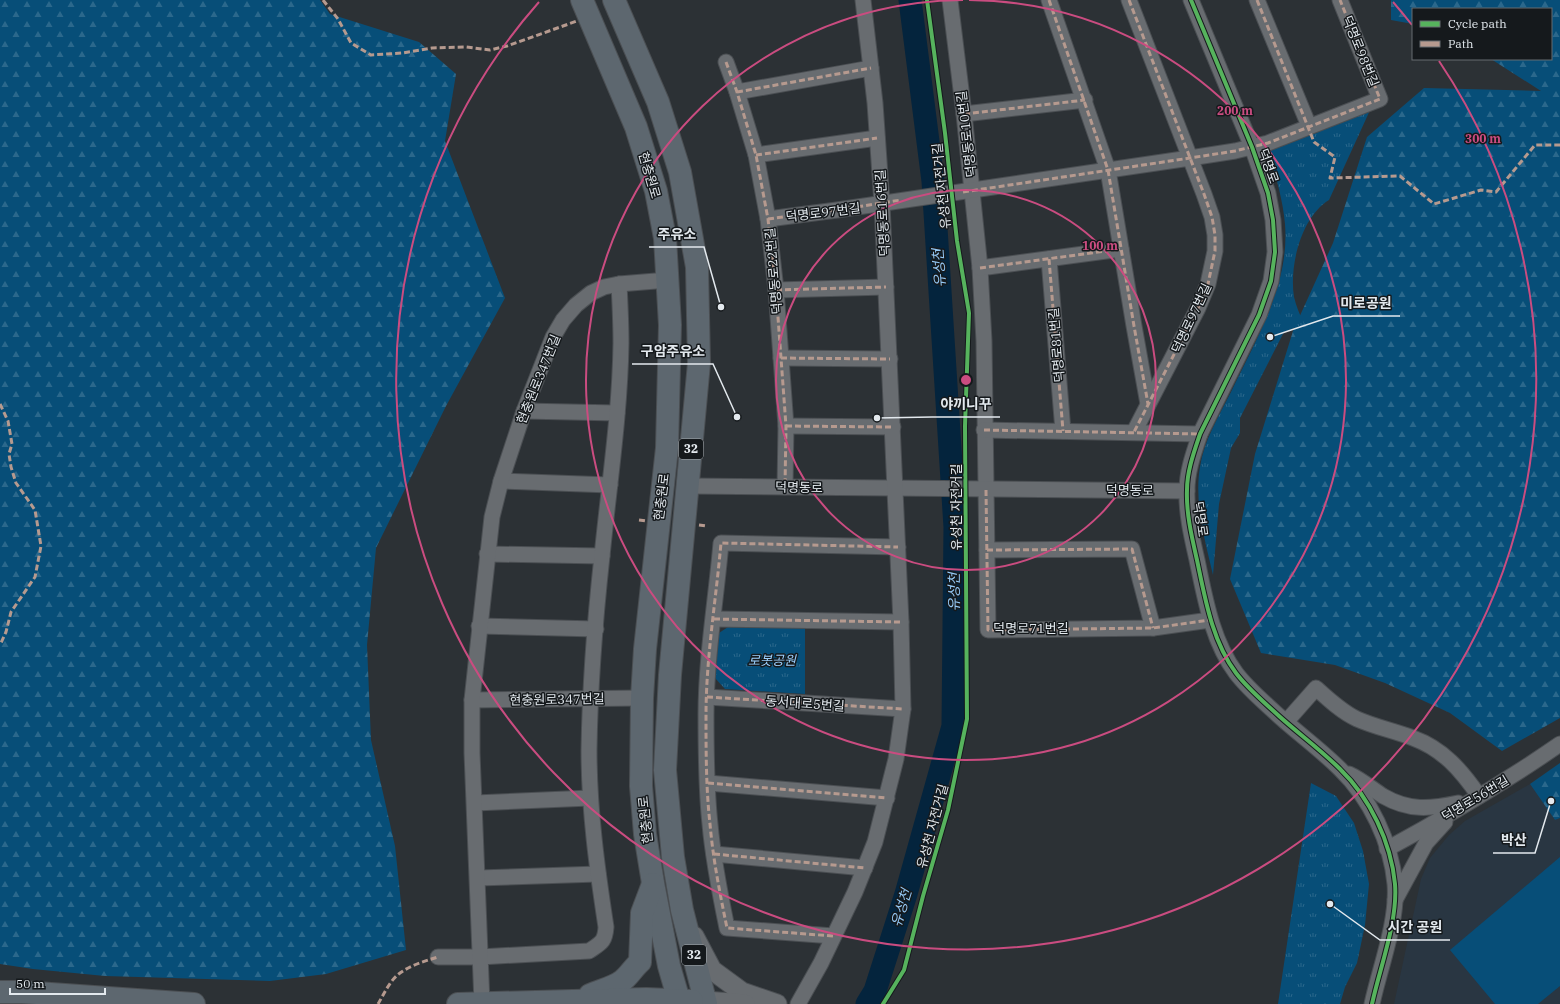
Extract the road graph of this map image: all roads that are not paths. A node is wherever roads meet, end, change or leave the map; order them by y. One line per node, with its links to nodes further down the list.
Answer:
1 (582, 0): 27 (main road, 현충원로 / 32)
2 (614, 0): 44 (main road, 현충원로 / 32)
3 (863, 0): 11 (street, 덕명동로16번길)
4 (950, 0): 14 (street, 덕명동로10번길)
5 (1049, 0): 13 (street)
6 (1129, 0): 19 (street, 덕명로97번길)
7 (1191, 0): 17 (street, 덕명로)
8 (1257, 0): 15 (street)
9 (1340, 0): 15 (street, 덕명로98번길)
10 (726, 62): 12 (street, 덕명동로22번길)
11 (870, 68): 12 (street); 16 (street, 덕명동로16번길)
12 (737, 92): 18 (street, 덕명동로22번길)
13 (1085, 100): 14 (street); 20 (street)
14 (964, 114): 21 (street, 덕명동로10번길)
15 (1309, 126): 17 (street, 덕명로98번길)
16 (877, 138): 18 (street); 22 (street, 덕명동로16번길)
17 (1252, 147): 19 (street); 41 (street, 덕명로)
18 (756, 155): 23 (street, 덕명동로22번길)
19 (1190, 158): 20 (street); 33 (street, 덕명로97번길)
20 (1108, 170): 21 (street); 24 (street)
21 (968, 191): 22 (street, 덕명로97번길); 26 (street, 덕명동로10번길)
22 (882, 204): 23 (street, 덕명로97번길); 29 (street, 덕명동로16번길)
23 (768, 219): 30 (street, 덕명동로22번길)
24 (1122, 249): 25 (street); 33 (street)
25 (1049, 259): 26 (street); 39 (street, 덕명로81번길)
26 (980, 268): 38 (street, 덕명동로10번길)
27 (668, 280): 28 (street, 현충원로347번길); 61 (main road, 현충원로 / 32)
28 (619, 284): 34 (street, 현충원로347번길); 35 (street)
29 (886, 287): 30 (street); 32 (street, 덕명동로16번길)
30 (776, 290): 31 (street, 덕명동로22번길)
31 (781, 358): 32 (street); 36 (street, 덕명동로22번길)
32 (890, 359): 37 (street, 덕명동로16번길)
33 (1148, 404): 40 (street, 덕명로97번길)
34 (524, 411): 35 (street); 42 (street, 현충원로347번길)
35 (617, 413): 43 (street)
36 (786, 426): 37 (street); 45 (street, 덕명동로22번길)
37 (893, 427): 46 (street, 덕명동로16번길)
38 (984, 430): 39 (street); 47 (street, 덕명동로10번길)
39 (1063, 431): 40 (street)
40 (1134, 432): 41 (street)
41 (1200, 434): 48 (street, 덕명로)
42 (501, 481): 43 (street); 51 (street, 현충원로347번길)
43 (610, 485): 52 (street)
44 (688, 486): 45 (street, 덕명동로); 79 (main road, 현충원로 / 32)
45 (785, 487): 46 (street, 덕명동로)
46 (902, 488): 47 (street, 덕명동로); 49 (street)
47 (982, 489): 48 (street, 덕명동로); 50 (street, 덕명로71번길)
48 (1187, 490): 54 (street, 덕명로)
49 (898, 546): 53 (street); 55 (street)
50 (987, 550): 57 (street); 57 (street, 덕명로71번길)
51 (487, 554): 52 (street); 56 (street, 현충원로347번길)
52 (602, 556): 58 (street)
53 (714, 619): 55 (street); 59 (street)
54 (1210, 620): 57 (street, 덕명로71번길); 64 (street, 덕명로)
55 (902, 622): 63 (street)
56 (479, 626): 58 (street); 62 (street, 현충원로347번길)
57 (1153, 628)
58 (596, 629): 60 (street)
59 (707, 697): 63 (street, 동서대로5번길); 67 (street)
60 (591, 698): 61 (street, 현충원로347번길); 62 (street, 현충원로347번길); 68 (street)
61 (642, 698): 77 (main road, 현충원로)
62 (472, 700): 71 (street, 현충원로347번길)
63 (903, 709): 69 (street)
64 (1286, 722): 66 (street, 덕명로); 70 (street)
65 (1560, 744): 70 (street, 덕명로56번길)
66 (1341, 770): 70 (street); 72 (street, 덕명로)
67 (708, 783): 69 (street); 73 (street)
68 (590, 798): 71 (street); 75 (street)
69 (887, 798): 74 (street)
70 (1475, 798): 72 (street, 덕명로56번길); 78 (street)
71 (475, 803): 76 (street, 현충원로347번길)
72 (1388, 849): 78 (street, 덕명로)
73 (714, 854): 74 (street); 80 (street)
74 (865, 868): 80 (street)
75 (598, 874): 76 (street); 82 (street)
76 (478, 878): 82 (street, 현충원로347번길)
77 (653, 883): 86 (main road); 87 (main road, 현충원로)
78 (1395, 900): 95 (street, 덕명로)
79 (682, 910): 89 (main road, 현충원로 / 32); 93 (street)
80 (834, 936): 94 (street)
81 (438, 957): 82 (street)
82 (480, 957): 88 (street, 현충원로347번길)
83 (0, 988): 85 (main road)
84 (0, 992): 85 (main road)
85 (22, 992): 90 (main road)
86 (575, 1000): 87 (main road); 88 (main road)
87 (679, 1002): 89 (main road)
88 (482, 1003): 91 (main road)
89 (706, 1003): 92 (street)
90 (194, 1004)
91 (458, 1004)
92 (746, 1004)
93 (777, 1004)
94 (798, 1004)
95 (1372, 1004)

